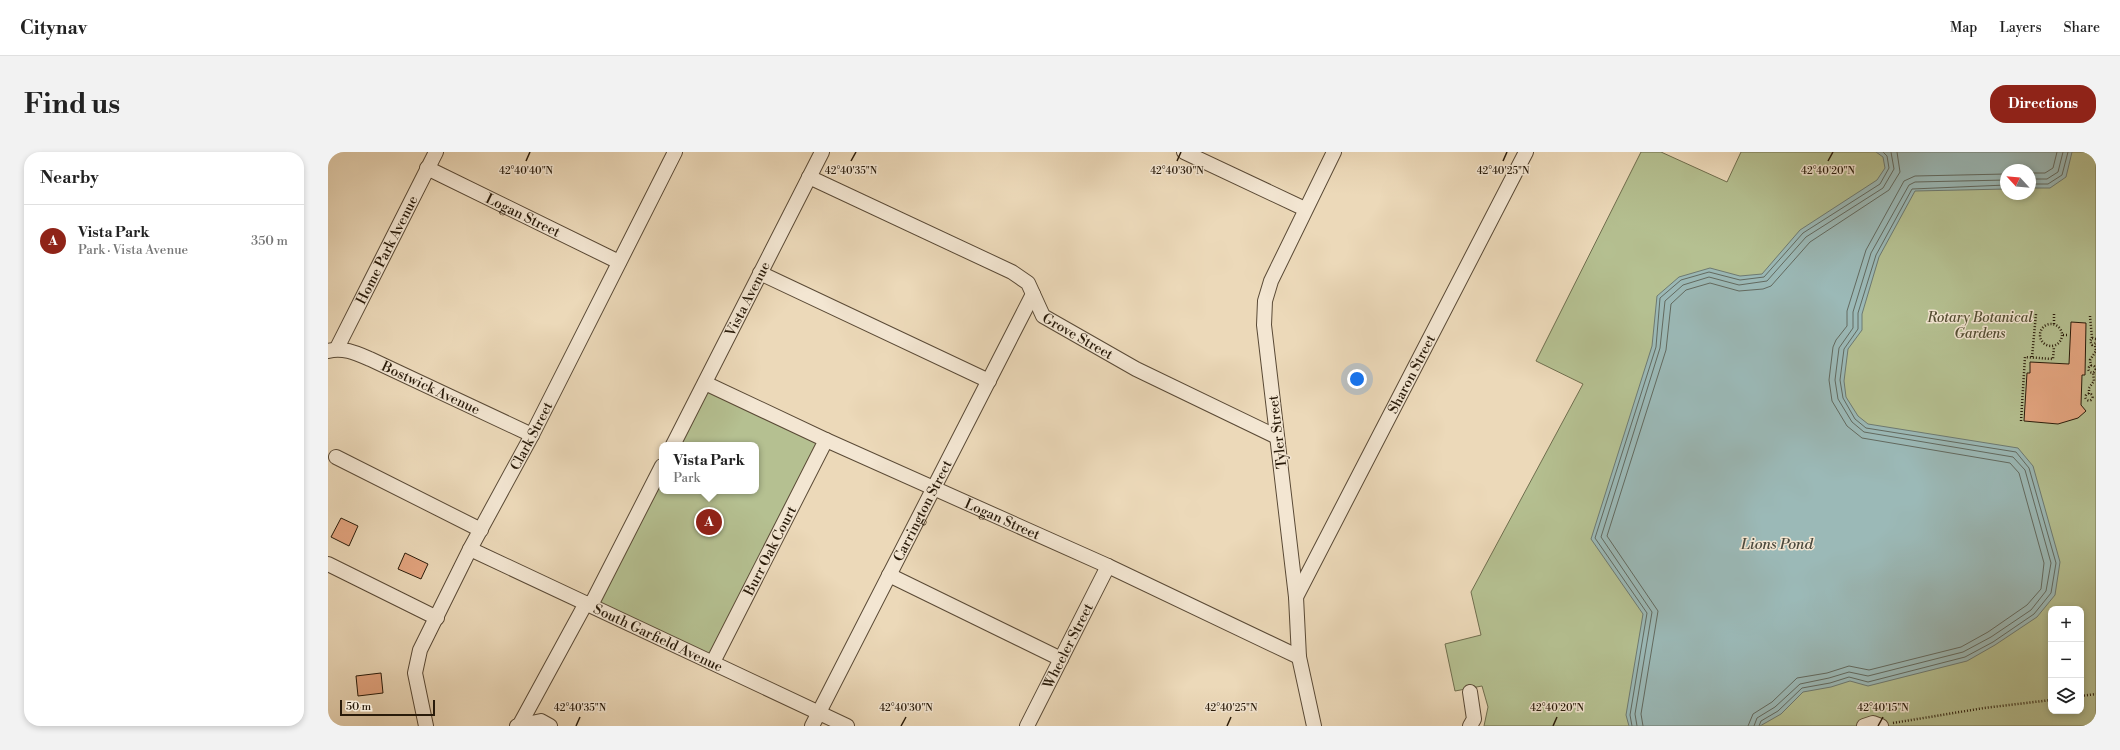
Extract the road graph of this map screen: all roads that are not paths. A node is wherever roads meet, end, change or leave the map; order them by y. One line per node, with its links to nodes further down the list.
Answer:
1 (436, 152): 7 (street, Home Park Avenue)
2 (675, 152): 10 (street, Clark Street)
3 (822, 152): 8 (street, Vista Avenue)
4 (1184, 152): 9 (street)
5 (1334, 152): 9 (street, Tyler Street)
6 (1526, 152): 28 (street, Sharon Street)
7 (427, 168): 10 (street, Logan Street); 13 (street, Home Park Avenue)
8 (809, 177): 11 (street, Vista Avenue); 12 (street, Grove Street)
9 (1305, 210): 17 (street, Tyler Street)
10 (619, 262): 16 (street, Clark Street)
11 (760, 273): 14 (street); 15 (street, Vista Avenue)
12 (1033, 294): 14 (street, Carrington Street); 17 (street, Grove Street)
13 (333, 350): 16 (street, Bostwick Avenue)
14 (989, 381): 22 (street, Carrington Street)
15 (705, 383): 18 (street, Logan Street); 19 (street, Vista Avenue)
16 (532, 435): 23 (street, Clark Street)
17 (1277, 437): 28 (street, Tyler Street)
18 (826, 440): 22 (street, Logan Street); 33 (street, Burr Oak Court)
19 (675, 442)
20 (336, 457): 23 (street)
21 (659, 472): 29 (street)
22 (934, 487): 26 (street, Logan Street); 27 (street, Carrington Street)
23 (481, 530): 24 (street, Clark Street)
24 (470, 549): 29 (street, South Garfield Avenue); 30 (street, Clark Street)
25 (328, 564): 30 (street)
26 (1108, 566): 31 (street, Logan Street); 32 (street, Wheeler Street)
27 (889, 575): 32 (street); 35 (street, Carrington Street)
28 (1296, 597): 31 (street, Tyler Street)
29 (588, 604): 33 (street, South Garfield Avenue); 38 (street)
30 (437, 618): 37 (street, Clark Street)
31 (1299, 657): 43 (street, Tyler Street)
32 (1061, 659): 42 (street, Wheeler Street)
33 (713, 662): 35 (street, South Garfield Avenue)
34 (1470, 692): 44 (street)
35 (818, 712): 40 (street, Carrington Street); 41 (street, South Garfield Avenue)
36 (1880, 725): 45 (street)
37 (426, 726)
38 (518, 726): 39 (street)
39 (550, 726)
40 (812, 726)
41 (847, 726)
42 (1028, 726)
43 (1314, 726)
44 (1470, 726)
45 (1864, 726)

